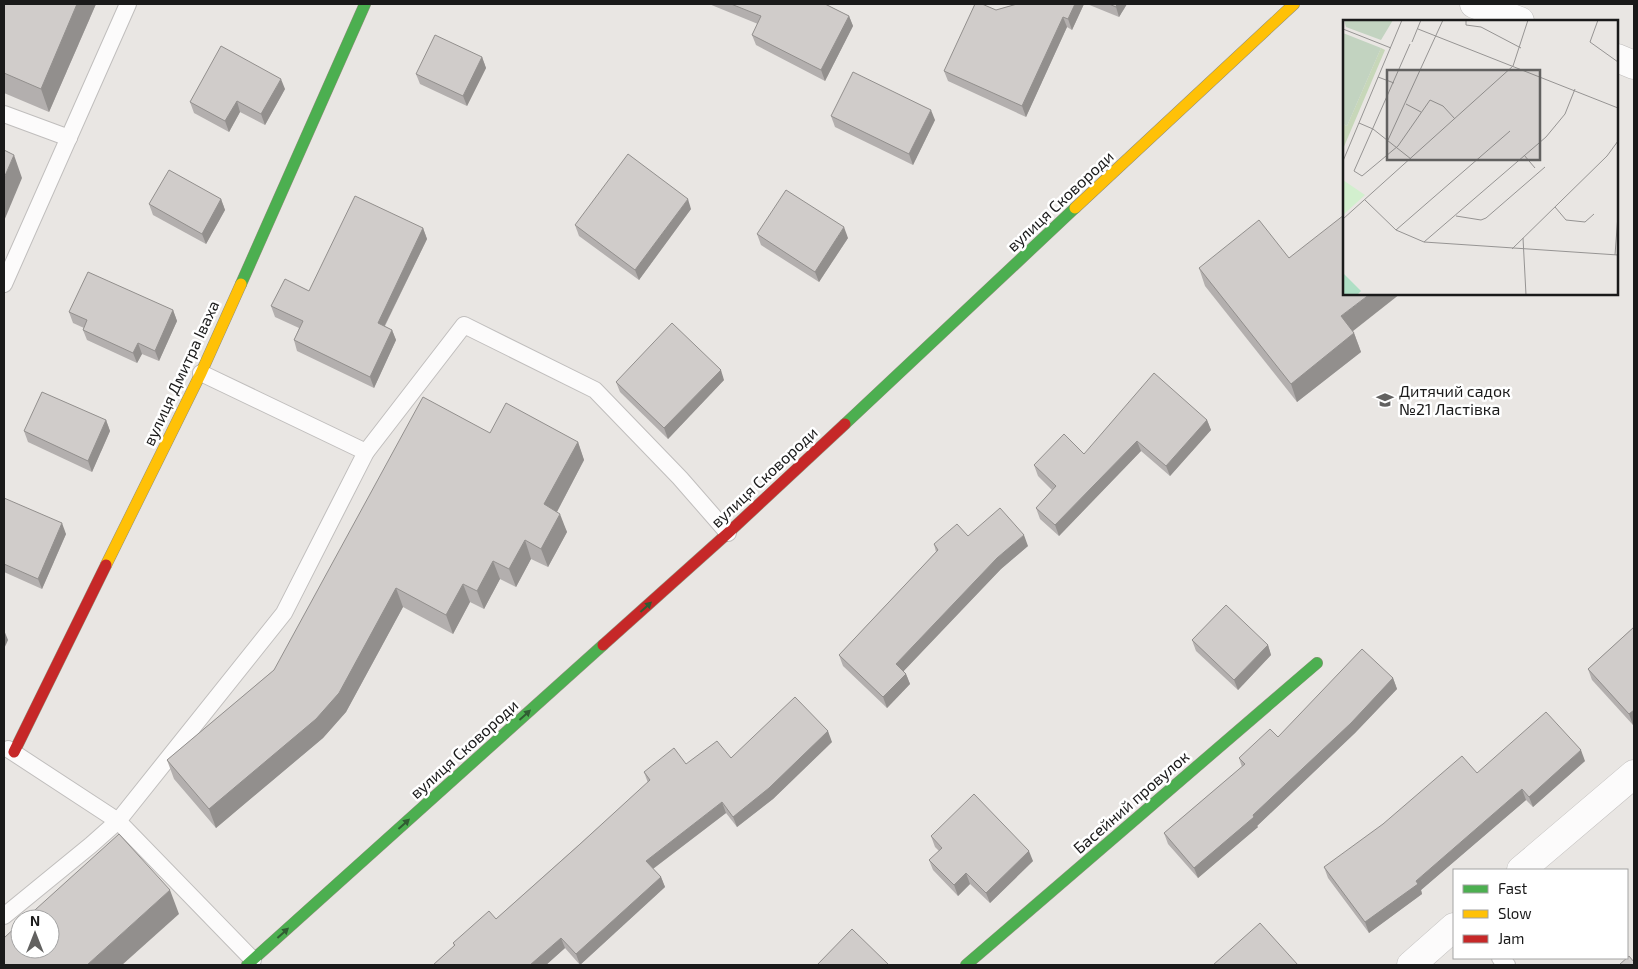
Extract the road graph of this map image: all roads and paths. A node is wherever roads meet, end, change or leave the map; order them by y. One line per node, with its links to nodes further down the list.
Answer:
1 (128, 4): 9 (lane)
2 (365, 4): 11 (main road, вулиця Дмитра Іваха)
3 (1294, 4): 13 (main road, вулиця Сковороди)
4 (1474, 4): 5 (street)
5 (1517, 20)
6 (1618, 58): 7 (street)
7 (1634, 65)
8 (4, 114): 9 (lane)
9 (69, 138): 10 (lane)
10 (4, 284)
11 (201, 373): 12 (lane); 15 (main road, вулиця Дмитра Іваха)
12 (366, 452): 13 (lane); 17 (lane)
13 (728, 533): 21 (main road, вулиця Сковороди, one-way to 13)
14 (1317, 663): 22 (main road, Басейний провулок)
15 (9, 749): 17 (lane)
16 (1634, 774): 18 (street)
17 (118, 821): 19 (lane); 21 (lane)
18 (1522, 869)
19 (4, 916)
20 (1453, 928): 23 (street)
21 (250, 963)
22 (966, 965)
23 (1411, 965)

